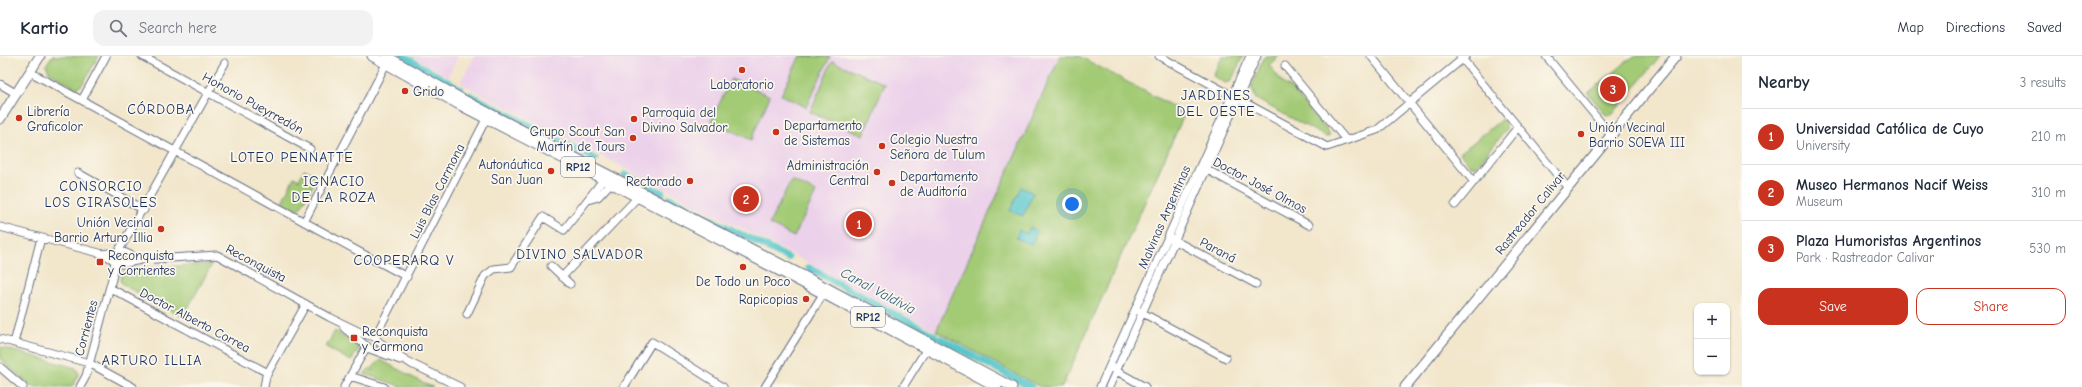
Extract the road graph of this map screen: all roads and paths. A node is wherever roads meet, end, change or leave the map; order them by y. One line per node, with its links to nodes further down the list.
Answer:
1 (40, 56): 15 (main road)
2 (106, 56): 20 (street)
3 (142, 56): 17 (street, Honorio Pueyrredón)
4 (372, 56): 12 (main road, RP12)
5 (1159, 56): 19 (street)
6 (1250, 56): 19 (street, Malvinas Argentinas)
7 (1257, 56): 19 (street, Malvinas Argentinas)
8 (1371, 56): 21 (street)
9 (1546, 56): 25 (street)
10 (1676, 56): 25 (main road, Rastreador Calivar)
11 (1463, 57): 21 (street); 24 (street)
12 (386, 60): 23 (main road, RP12); 37 (street); 49 (main road, RP12)
13 (225, 63): 17 (street, Corrientes)
14 (1285, 66): 26 (street)
15 (30, 72): 18 (main road); 20 (street)
16 (0, 84): 18 (street)
17 (209, 93): 27 (street, Honorio Pueyrredón); 28 (street, Corrientes)
18 (17, 94): 22 (main road)
19 (1235, 97): 26 (street); 29 (street, Malvinas Argentinas)
20 (82, 100): 28 (street)
21 (1409, 103): 26 (street); 32 (street)
22 (0, 119)
23 (486, 119): 31 (main road, RP12); 44 (street, Luis Blas Carmona)
24 (1518, 128): 32 (street); 33 (street)
25 (1611, 135): 33 (main road, Rastreador Calivar)
26 (1346, 140)
27 (310, 148)
28 (176, 152): 36 (street, Corrientes); 37 (street)
29 (1203, 168): 38 (street, Doctor José Olmos); 41 (street, Malvinas Argentinas)
30 (78, 173): 36 (street)
31 (606, 182): 34 (main road, RP12); 52 (street)
32 (1474, 182): 35 (street)
33 (1568, 188): 83 (main road, Rastreador Calivar)
34 (637, 198): 45 (street); 49 (main road, RP12)
35 (1455, 205)
36 (144, 210): 42 (street, Corrientes)
37 (304, 222): 44 (street)
38 (1309, 225)
39 (0, 227): 40 (street, Reconquista)
40 (41, 238): 42 (street, Reconquista); 56 (street)
41 (1171, 239): 47 (street, Paraná); 51 (street, Malvinas Argentinas)
42 (120, 258): 48 (street, Corrientes); 50 (street, Reconquista)
43 (551, 266): 45 (street)
44 (407, 277): 54 (street, Luis Blas Carmona)
45 (562, 277): 46 (street)
46 (570, 284)
47 (1256, 284)
48 (110, 288): 60 (street, Corrientes); 65 (street, Doctor Alberto Correa)
49 (825, 291): 57 (main road, RP12); 77 (street)
50 (306, 304): 53 (street, Reconquista); 65 (street)
51 (1139, 311): 59 (street); 62 (street, Malvinas Argentinas); 64 (street, Malvinas Argentinas)
52 (467, 314)
53 (329, 317): 54 (street, Reconquista); 58 (street, Reconquista)
54 (375, 338): 58 (street); 58 (street); 61 (street, Reconquista)
55 (0, 339): 56 (street)
56 (14, 343): 60 (street)
57 (928, 346): 67 (main road, RP12); 78 (street)
58 (370, 347): 61 (street, Reconquista); 66 (street)
59 (1226, 358)
60 (89, 363): 69 (street, Corrientes); 70 (street)
61 (413, 365): 74 (street, Reconquista)
62 (1109, 367): 64 (street); 80 (street, Malvinas Argentinas)
63 (0, 368): 68 (street)
64 (1116, 371): 81 (street, Malvinas Argentinas); 82 (street)
65 (268, 373): 71 (street)
66 (352, 373): 72 (street); 73 (street)
67 (992, 383): 79 (main road, RP12)
68 (23, 387)
69 (80, 387)
70 (133, 387)
71 (264, 387)
72 (344, 387)
73 (384, 387)
74 (460, 387)
75 (624, 387): 76 (street)
76 (723, 387)
77 (764, 387)
78 (903, 387)
79 (1012, 387)
80 (1100, 387)
81 (1109, 387)
82 (1145, 387)
83 (1404, 387)

